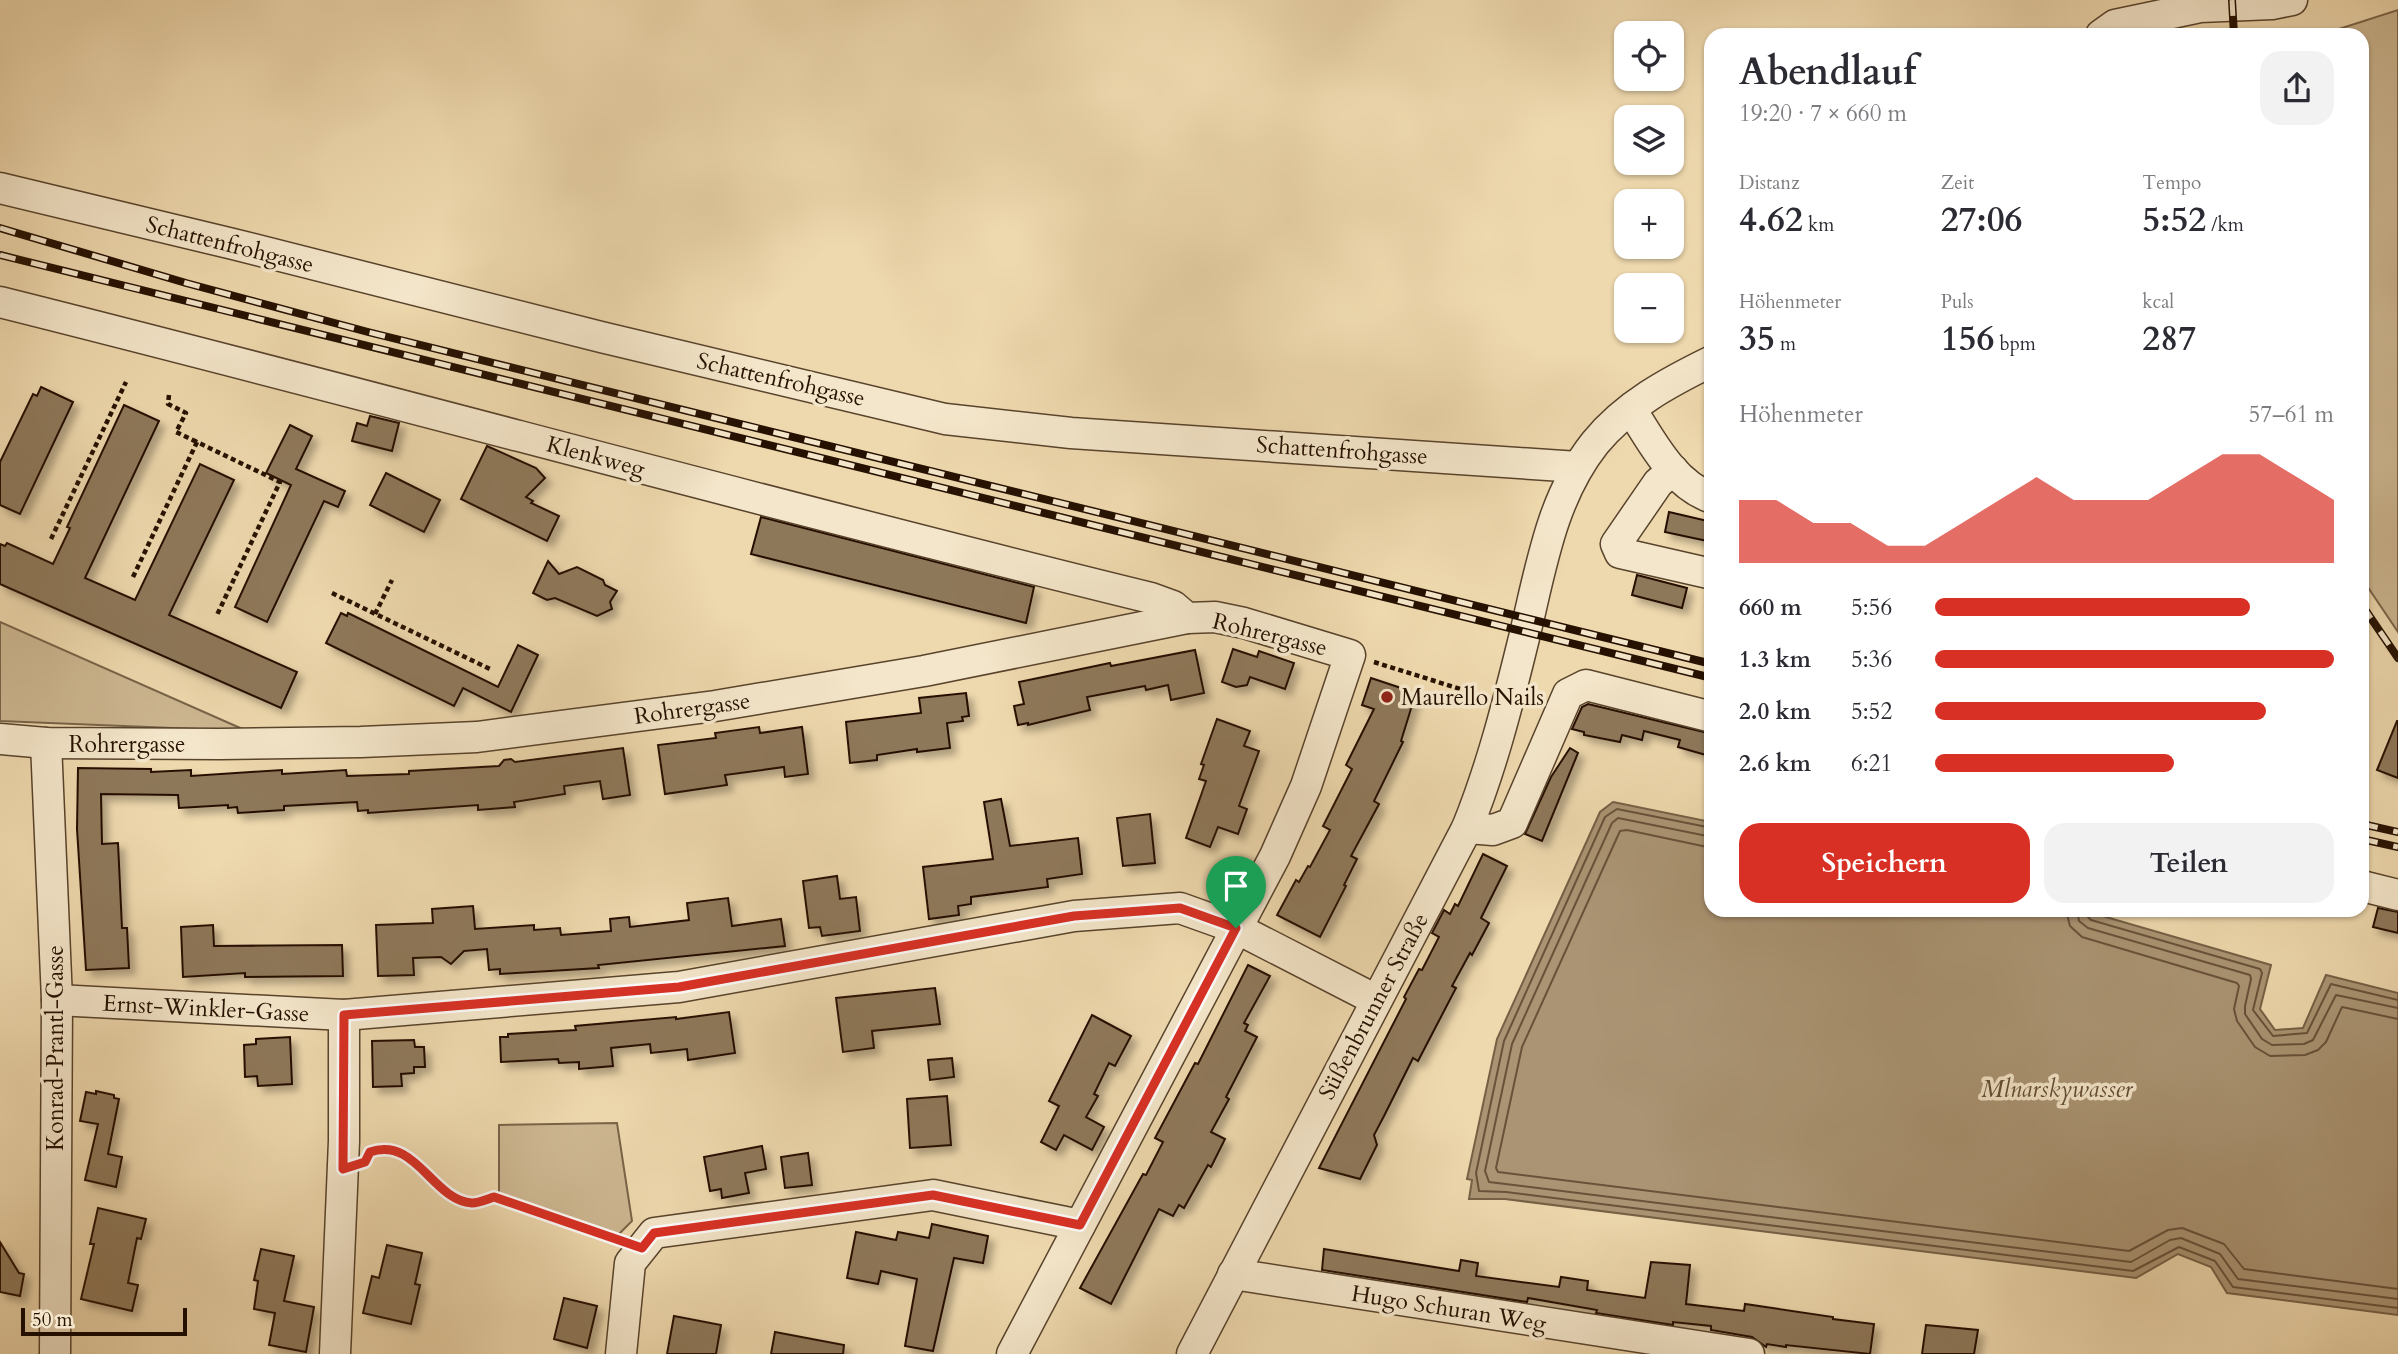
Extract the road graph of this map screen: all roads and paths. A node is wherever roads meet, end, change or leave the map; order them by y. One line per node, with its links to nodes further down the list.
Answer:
1 (2292, 0): 2 (street)
2 (2110, 20)
3 (0, 188): 10 (street, Schattenfrohgasse)
4 (0, 302): 20 (street, Klenkweg)
5 (1704, 365): 8 (street, Süßenbrunner Straße)
6 (126, 383): 13 (path)
7 (169, 394): 9 (path)
8 (1631, 409): 10 (street, Süßenbrunner Straße); 11 (street)
9 (197, 442): 15 (path); 19 (path)
10 (1578, 467): 27 (street, Süßenbrunner Straße)
11 (1673, 470): 12 (street); 14 (street)
12 (1704, 494)
13 (51, 539)
14 (1704, 572)
15 (133, 578)
16 (392, 580): 18 (path)
17 (332, 593): 18 (path)
18 (375, 614): 22 (path)
19 (216, 617)
20 (1187, 618): 21 (street, Rohrergasse); 26 (street, Rohrergasse)
21 (1346, 666): 23 (path); 30 (street)
22 (492, 670)
23 (1490, 698)
24 (1704, 715): 27 (street)
25 (0, 739): 26 (street, Rohrergasse)
26 (46, 743): 31 (street, Konrad-Prantl-Gasse)
27 (1466, 828): 32 (street, Süßenbrunner Straße)
28 (2369, 888): 29 (street)
29 (2398, 895)
30 (1236, 928): 32 (street, Ernst-Winkler-Gasse); 33 (street, Ernst-Winkler-Gasse); 35 (street)
31 (57, 1000): 33 (street, Ernst-Winkler-Gasse); 38 (street, Konrad-Prantl-Gasse)
32 (1376, 1000): 37 (street, Süßenbrunner Straße)
33 (344, 1015): 34 (street)
34 (343, 1169): 36 (path); 39 (street)
35 (1080, 1225): 36 (street); 41 (street)
36 (642, 1248): 40 (street)
37 (1233, 1274): 42 (street, Süßenbrunner Straße); 43 (street, Hugo Schuran Weg)
38 (55, 1354)
39 (335, 1354)
40 (621, 1354)
41 (1012, 1354)
42 (1192, 1354)
43 (1749, 1354)

